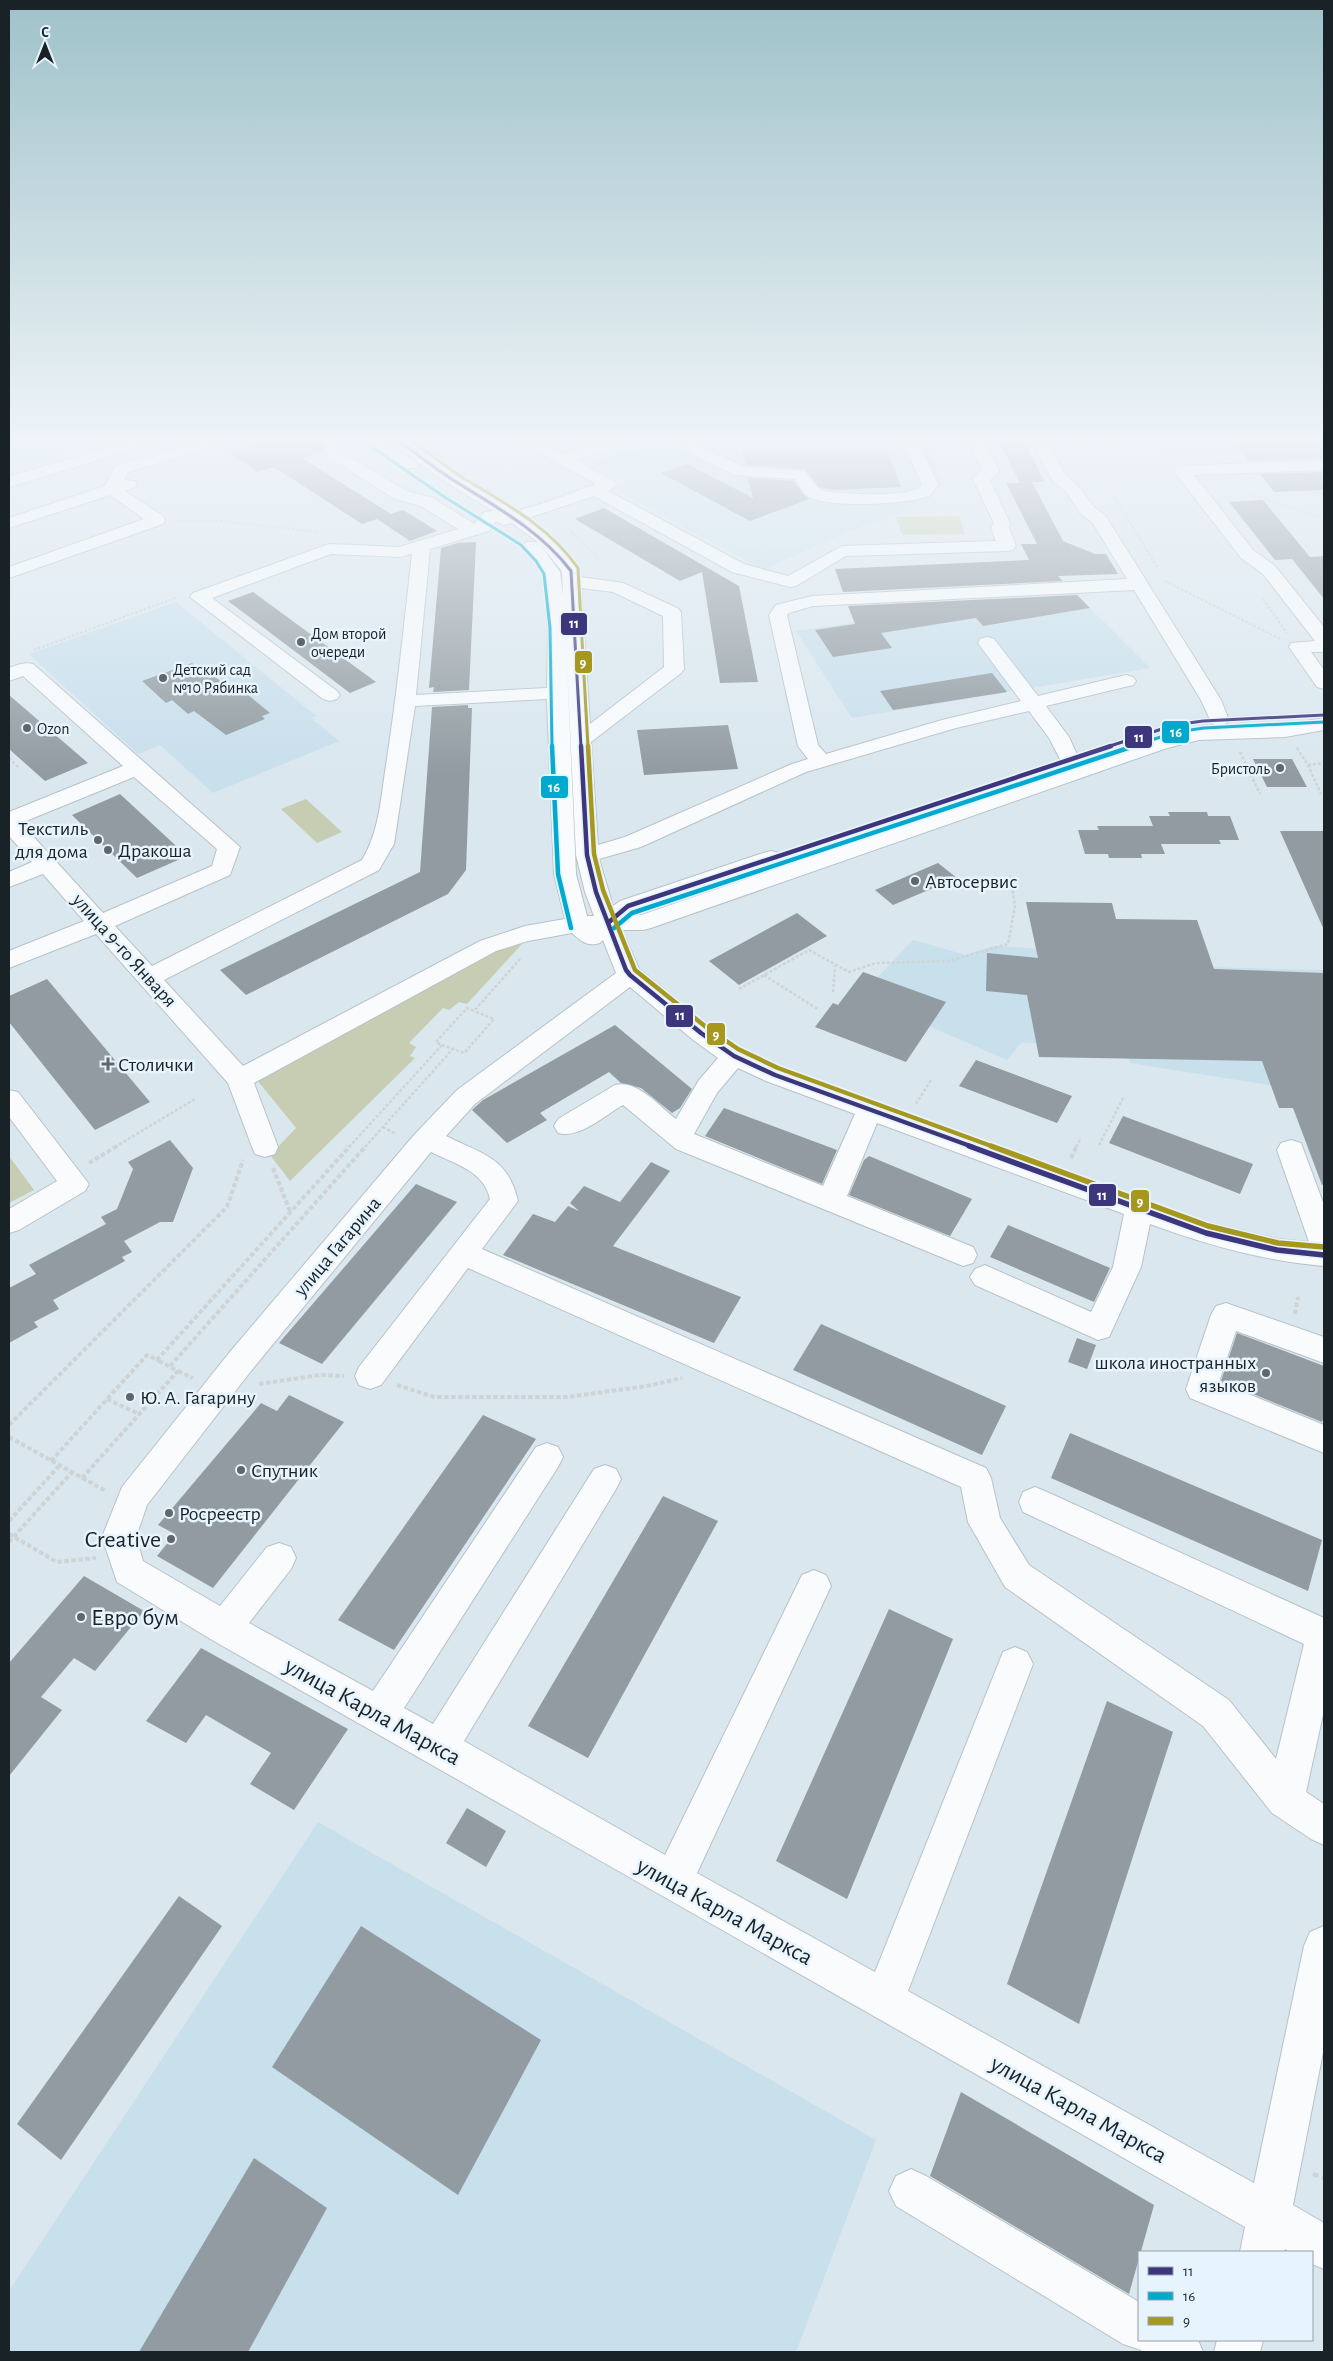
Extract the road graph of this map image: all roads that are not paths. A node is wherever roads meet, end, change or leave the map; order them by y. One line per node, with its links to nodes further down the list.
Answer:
1 (67, 552): 10 (street)
2 (302, 552): 22 (street)
3 (420, 552): 23 (street)
4 (538, 552): 21 (street)
5 (558, 552): 11 (street)
6 (709, 552): 12 (street)
7 (840, 552): 12 (street)
8 (1119, 552): 13 (street)
9 (1246, 552): 15 (street)
10 (9, 573)
11 (572, 581): 28 (street); 28 (street)
12 (790, 582): 14 (street)
13 (1138, 584): 14 (street); 27 (street)
14 (801, 603): 30 (street)
15 (1324, 640)
16 (987, 643): 24 (street)
17 (1324, 646): 20 (street)
18 (9, 675): 31 (street)
19 (1126, 681): 24 (street)
20 (1324, 683)
21 (557, 693): 23 (street); 38 (street)
22 (330, 695)
23 (406, 701): 41 (street)
24 (1034, 704): 29 (street); 30 (street)
25 (1324, 715): 27 (street)
26 (1324, 724): 27 (street)
27 (1224, 726): 29 (street); 36 (street)
28 (581, 740): 33 (street)
29 (1069, 760): 36 (street)
30 (821, 761): 33 (street)
31 (137, 768): 32 (street); 37 (street)
32 (9, 822): 34 (street, улица 9-го Января)
33 (586, 855): 36 (street)
34 (47, 864): 35 (street); 37 (street, улица 9-го Января)
35 (9, 880)
36 (609, 922): 38 (street); 40 (street)
37 (101, 923): 39 (street); 41 (street, улица 9-го Января)
38 (578, 926): 40 (street); 43 (street)
39 (9, 960)
40 (628, 972): 42 (street); 48 (street, улица Гагарина)
41 (150, 977): 43 (street, улица 9-го Января)
42 (734, 1056): 45 (street); 47 (street)
43 (240, 1079): 50 (street)
44 (9, 1099): 53 (street)
45 (870, 1110): 51 (street); 52 (street)
46 (567, 1126): 47 (street)
47 (679, 1137): 51 (street)
48 (428, 1139): 55 (street); 66 (street, улица Гагарина)
49 (1291, 1150): 54 (street)
50 (255, 1152)
51 (831, 1201): 56 (street)
52 (1139, 1210): 57 (street); 58 (street)
53 (9, 1222)
54 (1324, 1244)
55 (463, 1253): 60 (street); 73 (street)
56 (963, 1255)
57 (1324, 1255)
58 (985, 1277)
59 (1324, 1350): 61 (street)
60 (370, 1376)
61 (1324, 1439)
62 (547, 1457): 71 (street)
63 (605, 1478): 72 (street)
64 (1035, 1502): 69 (street)
65 (279, 1558): 68 (street)
66 (126, 1562): 68 (street, улица Карла Маркса)
67 (814, 1586): 75 (street)
68 (224, 1628): 71 (street, улица Карла Маркса)
69 (1324, 1635): 73 (street)
70 (1015, 1664): 77 (street)
71 (379, 1714): 72 (street, улица Карла Маркса)
72 (439, 1747): 75 (street, улица Карла Маркса)
73 (1285, 1800): 74 (street)
74 (1324, 1826)
75 (672, 1881): 77 (street, улица Карла Маркса)
76 (1324, 1946): 79 (street)
77 (884, 2000): 79 (street, улица Карла Маркса)
78 (911, 2191): 81 (street)
79 (1266, 2234): 80 (street, улица Карла Маркса)
80 (1324, 2247)
81 (1138, 2327)
82 (1162, 2341): 83 (street)
83 (1180, 2352)

